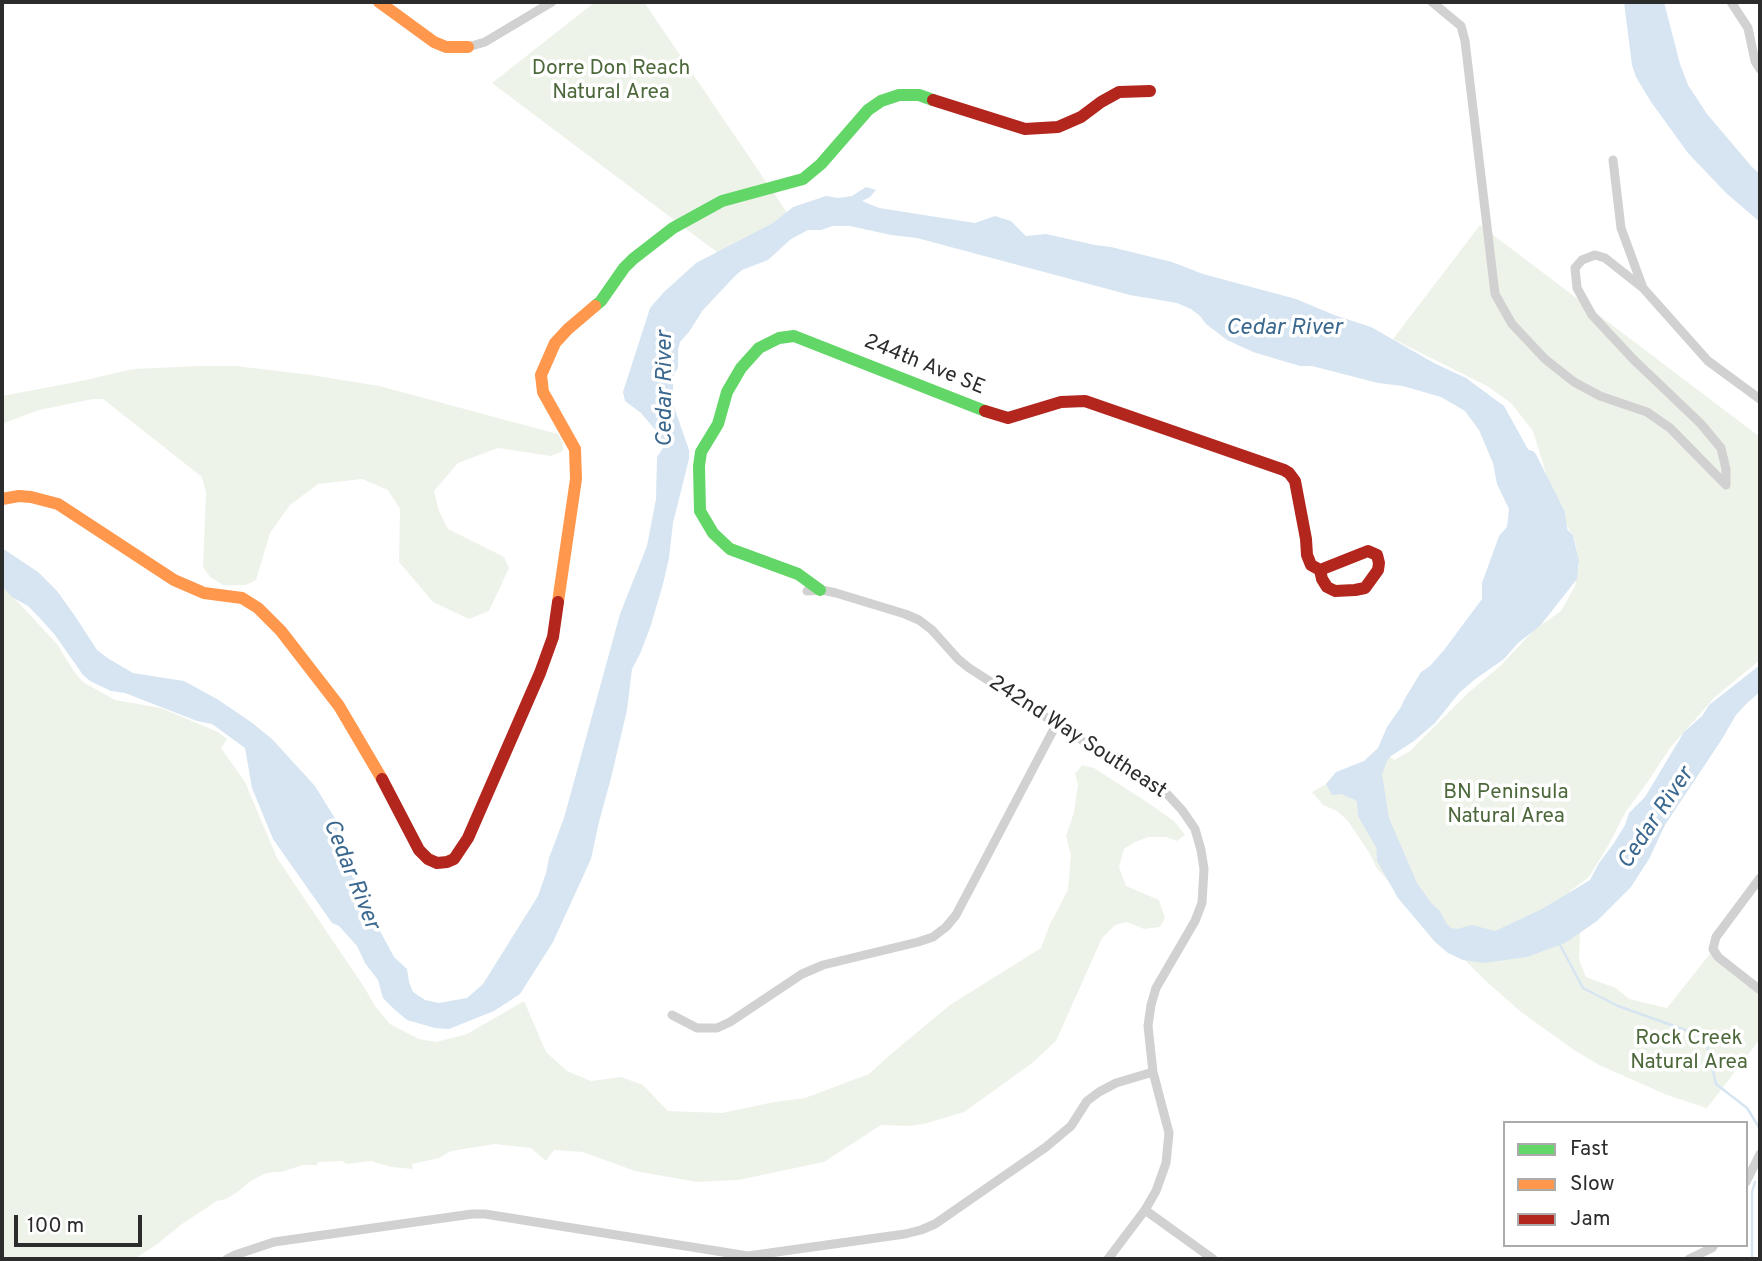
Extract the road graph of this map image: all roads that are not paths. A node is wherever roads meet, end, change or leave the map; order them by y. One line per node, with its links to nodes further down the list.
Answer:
1 (379, 2): 5 (street)
2 (552, 2): 5 (street)
3 (1432, 2): 9 (street)
4 (1731, 2): 6 (street)
5 (468, 47)
6 (1760, 69)
7 (1150, 91): 11 (street)
8 (1613, 160): 9 (street)
9 (1643, 288): 10 (street)
10 (1760, 399)
11 (2, 499)
12 (1320, 570): 12 (street, 244th Ave SE); 13 (street, 244th Ave SE)
13 (813, 591): 14 (street, 242nd Way Southeast)
14 (1057, 723): 17 (street); 18 (street, 242nd Way Southeast)
15 (1760, 878): 16 (street)
16 (1760, 990)
17 (672, 1016)
18 (1153, 1072): 21 (street, 242nd Way Southeast); 23 (street)
19 (1760, 1154): 20 (street)
20 (1748, 1178)
21 (1145, 1210): 24 (street); 25 (street)
22 (1713, 1247): 26 (street)
23 (227, 1259)
24 (1108, 1259)
25 (1213, 1259)
26 (1689, 1259)

